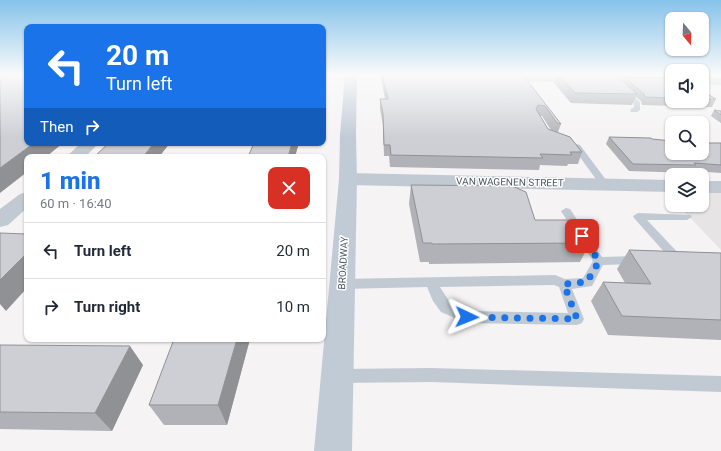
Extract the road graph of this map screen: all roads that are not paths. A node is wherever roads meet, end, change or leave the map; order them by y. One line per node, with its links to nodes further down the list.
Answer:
1 (351, 96): 7 (main road, BROADWAY)
2 (630, 96): 3 (lane)
3 (634, 110)
4 (566, 143): 8 (lane)
5 (88, 146): 6 (street)
6 (78, 154)
7 (348, 178): 8 (street, VAN WAGENEN STREET); 22 (main road, BROADWAY)
8 (604, 184): 9 (street, VAN WAGENEN STREET)
9 (665, 186)
10 (709, 187): 11 (street)
11 (721, 187)
12 (24, 200): 15 (street)
13 (566, 211): 20 (lane)
14 (687, 217): 18 (lane)
15 (0, 220)
16 (646, 260): 20 (lane)
17 (662, 260): 18 (lane)
18 (678, 260): 19 (lane)
19 (690, 260)
20 (599, 261): 23 (lane)
21 (432, 283): 22 (lane); 23 (lane); 23 (lane)
22 (342, 284): 24 (main road, BROADWAY)
23 (564, 284)
24 (337, 376): 25 (lane); 26 (main road, BROADWAY)
25 (721, 384)
26 (333, 451)

